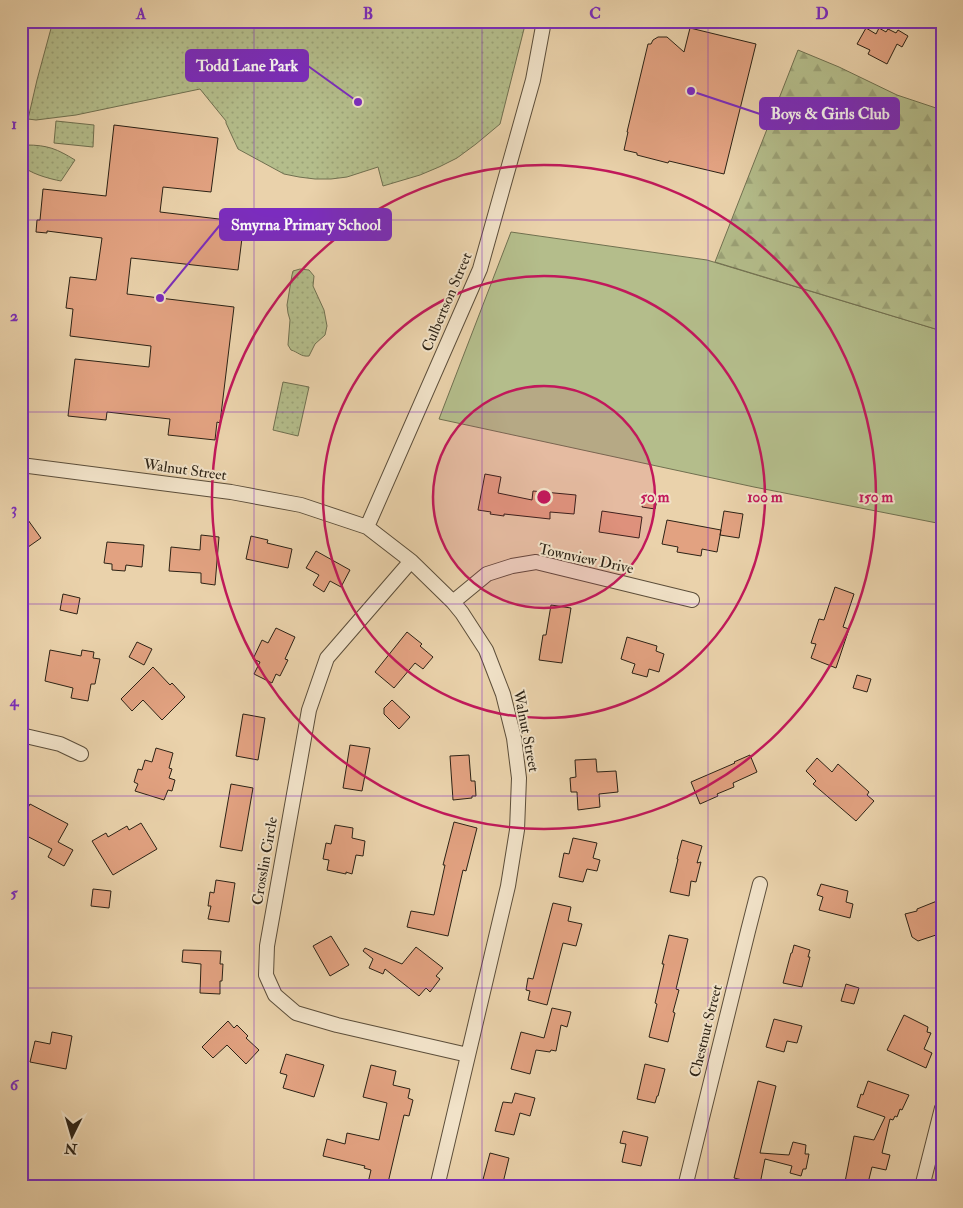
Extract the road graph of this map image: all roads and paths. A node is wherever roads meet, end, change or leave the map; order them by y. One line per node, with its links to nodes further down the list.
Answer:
1 (544, 21): 3 (street, Culbertson Street)
2 (21, 465): 3 (street, Walnut Street)
3 (366, 527): 4 (street, Walnut Street)
4 (411, 562): 6 (street, Walnut Street); 10 (street, Crosslin Circle)
5 (692, 600): 6 (street, Townview Drive)
6 (453, 602): 10 (street, Walnut Street)
7 (21, 735): 8 (street)
8 (81, 754)
9 (760, 884): 13 (street, Chestnut Street)
10 (468, 1055): 12 (street, Walnut Street)
11 (942, 1108): 14 (street)
12 (437, 1187)
13 (685, 1187)
14 (922, 1187)

